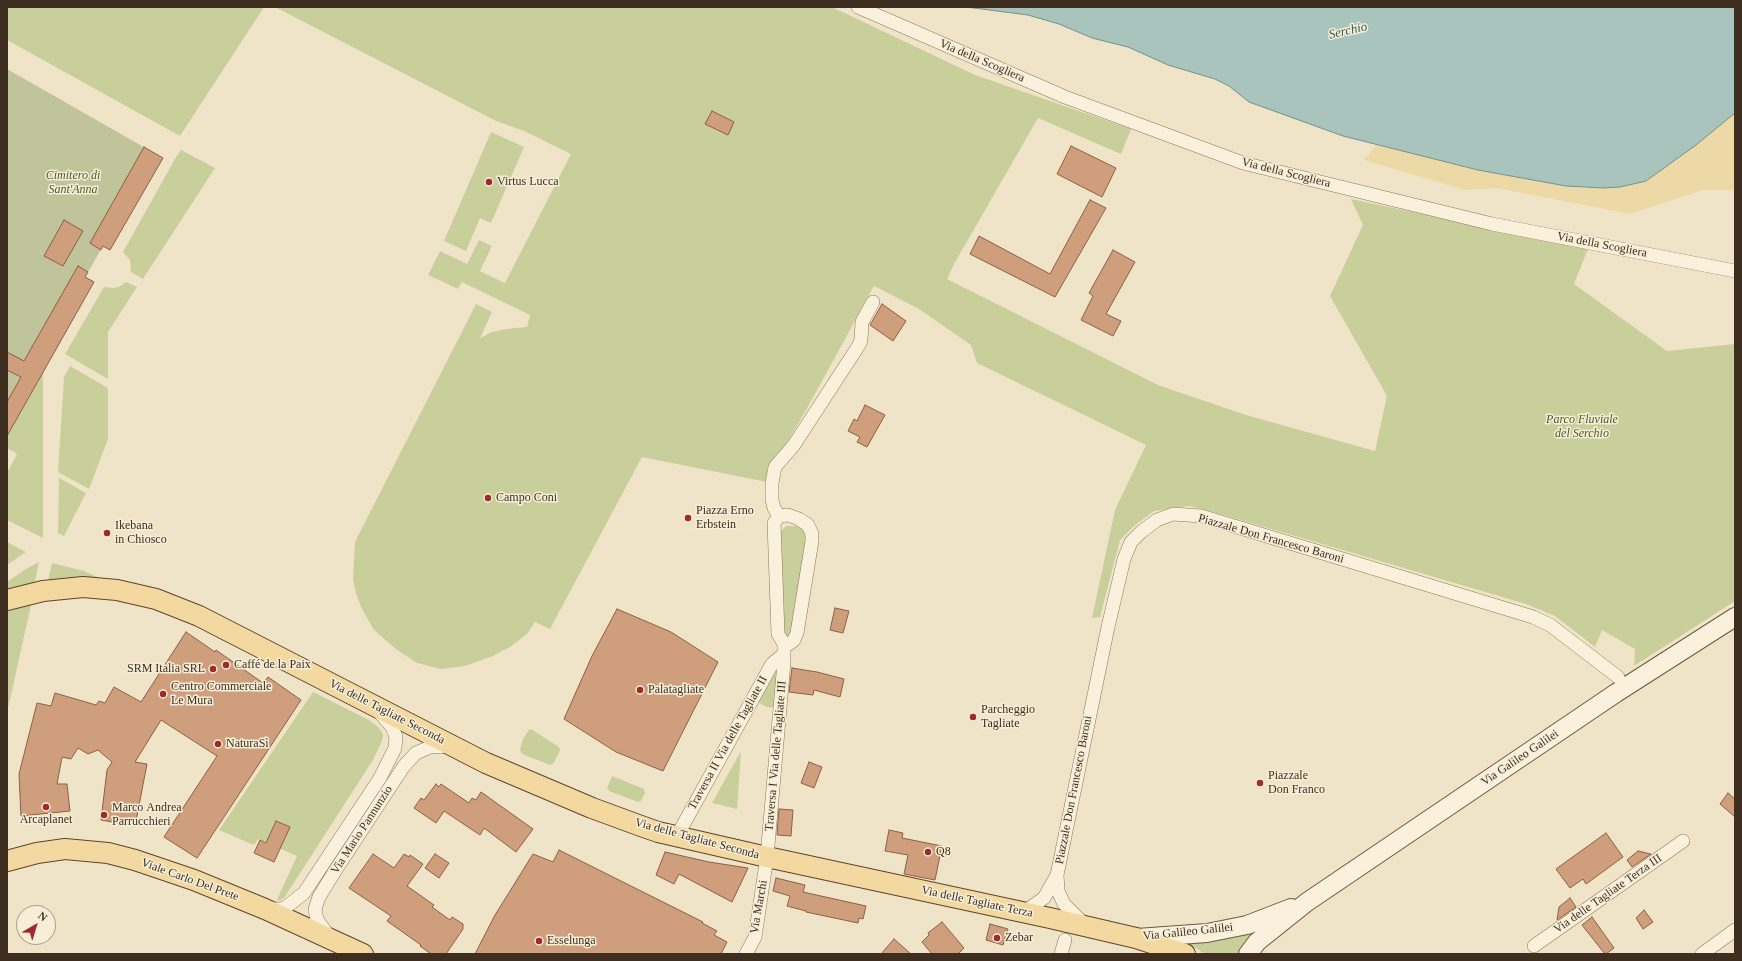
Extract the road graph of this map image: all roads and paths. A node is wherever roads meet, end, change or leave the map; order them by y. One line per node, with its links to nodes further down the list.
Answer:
1 (858, 7): 2 (street, Via della Scogliera)
2 (1735, 271)
3 (873, 302): 4 (street)
4 (779, 516): 7 (street); 7 (street, Traversa II Via delle Tagliate II)
5 (7, 600): 9 (main road, Via delle Tagliate Seconda)
6 (1735, 617): 8 (main road, Via Galileo Galilei)
7 (784, 649): 11 (street, Traversa II Via delle Tagliate II); 13 (street, Traversa I Via delle Tagliate III)
8 (1617, 685): 15 (street, Piazzale Don Francesco Baroni); 16 (main road, Via Galileo Galilei)
9 (371, 704): 10 (main road, Via delle Tagliate Seconda); 17 (street, Via Mario Pannunzio)
10 (455, 746): 11 (main road, Via delle Tagliate Seconda); 23 (street, Via Mario Pannunzio)
11 (677, 836): 13 (main road, Via delle Tagliate Seconda)
12 (1683, 841): 24 (street, Via delle Tagliate Terza III)
13 (767, 857): 18 (main road, Via delle Tagliate Terza); 26 (street, Via Marchi)
14 (7, 861): 17 (main road, Viale Carlo Del Prete)
15 (1057, 875): 18 (street, Piazzale Don Francesco Baroni); 19 (street)
16 (1307, 902): 21 (main road, Via Galileo Galilei); 29 (main road, Via Galileo Galilei)
17 (265, 909): 23 (main road, Viale Carlo Del Prete)
18 (1024, 912): 19 (main road, Via delle Tagliate Terza)
19 (1087, 926): 21 (main road, Via delle Tagliate Terza)
20 (1735, 930): 30 (street)
21 (1136, 938): 28 (main road, Via delle Tagliate Terza)
22 (1065, 940): 27 (street)
23 (338, 943): 25 (main road, Viale Carlo Del Prete)
24 (1534, 946)
25 (363, 954)
26 (746, 954)
27 (1061, 954)
28 (1185, 954)
29 (1248, 954)
30 (1702, 954)

